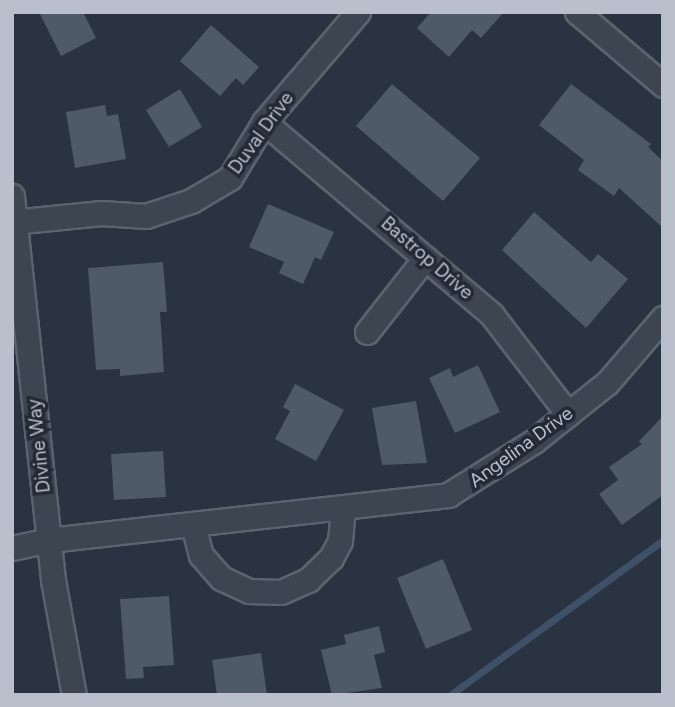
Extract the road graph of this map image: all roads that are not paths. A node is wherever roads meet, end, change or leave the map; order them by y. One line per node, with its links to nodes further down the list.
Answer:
1 (358, 12): 4 (street, Duval Drive)
2 (577, 12): 3 (street)
3 (663, 85)
4 (264, 122): 6 (street, Duval Drive); 7 (street, Bastrop Drive)
5 (12, 196): 6 (street, Divine Way)
6 (14, 222): 13 (street, Divine Way)
7 (425, 258): 9 (street); 10 (street, Bastrop Drive)
8 (663, 318): 10 (street, Angelina Drive)
9 (367, 332)
10 (568, 414): 11 (street, Angelina Drive)
11 (343, 508): 12 (street, Angelina Drive); 12 (street)
12 (193, 524): 13 (street, Angelina Drive)
13 (49, 540): 14 (street, Angelina Drive); 15 (street, Divine Way)
14 (12, 548)
15 (74, 695)

